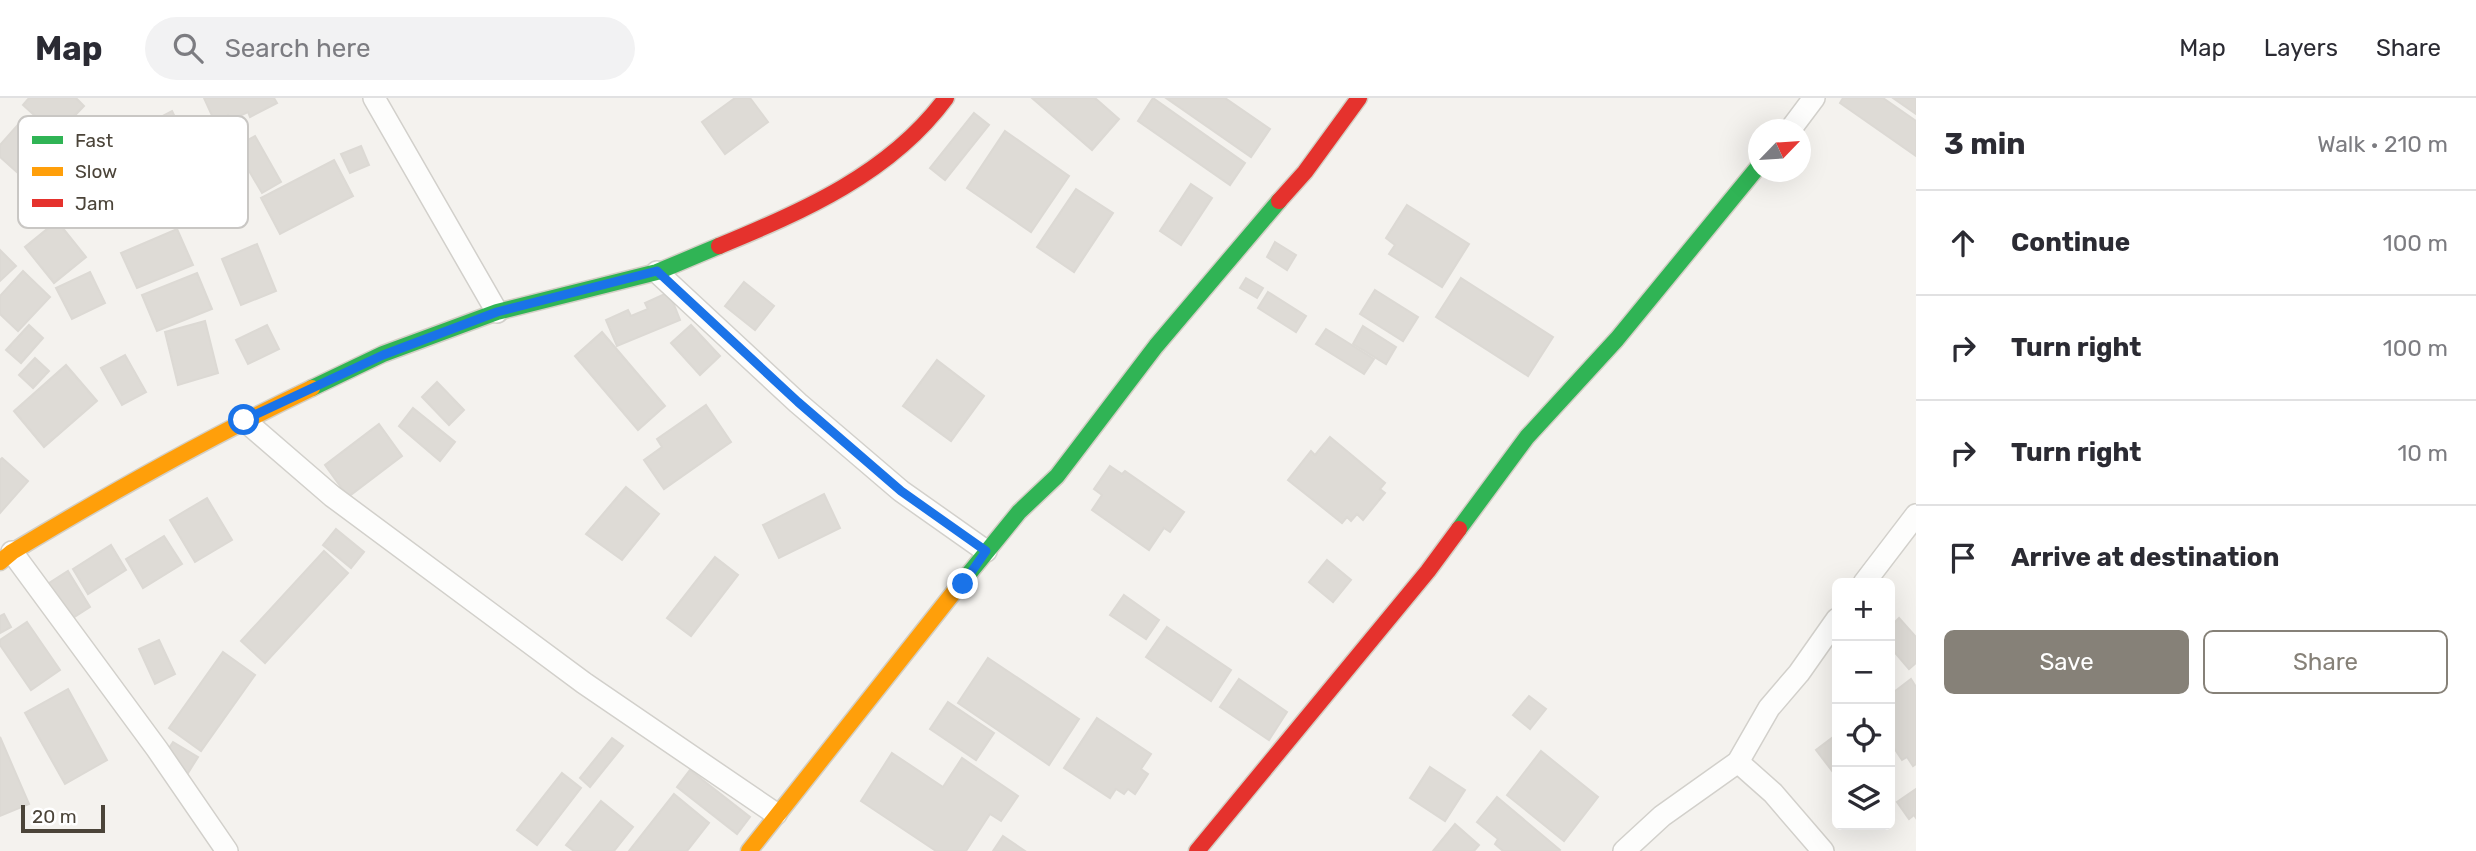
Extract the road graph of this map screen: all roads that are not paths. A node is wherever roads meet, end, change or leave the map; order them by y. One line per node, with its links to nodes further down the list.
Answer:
1 (374, 98): 8 (street)
2 (946, 98): 7 (street)
3 (1359, 98): 11 (street)
4 (1814, 98): 5 (street)
5 (1798, 119)
6 (1748, 180): 19 (street)
7 (657, 271): 8 (street); 11 (street)
8 (497, 312): 9 (street)
9 (244, 420): 12 (street); 16 (street)
10 (1916, 515): 13 (street)
11 (986, 551): 16 (street)
12 (6, 557): 17 (street)
13 (1868, 578)
14 (1832, 626): 15 (street)
15 (1738, 762): 20 (street); 21 (street)
16 (776, 814): 18 (street)
17 (227, 851)
18 (749, 851)
19 (1197, 851)
20 (1624, 851)
21 (1823, 851)

